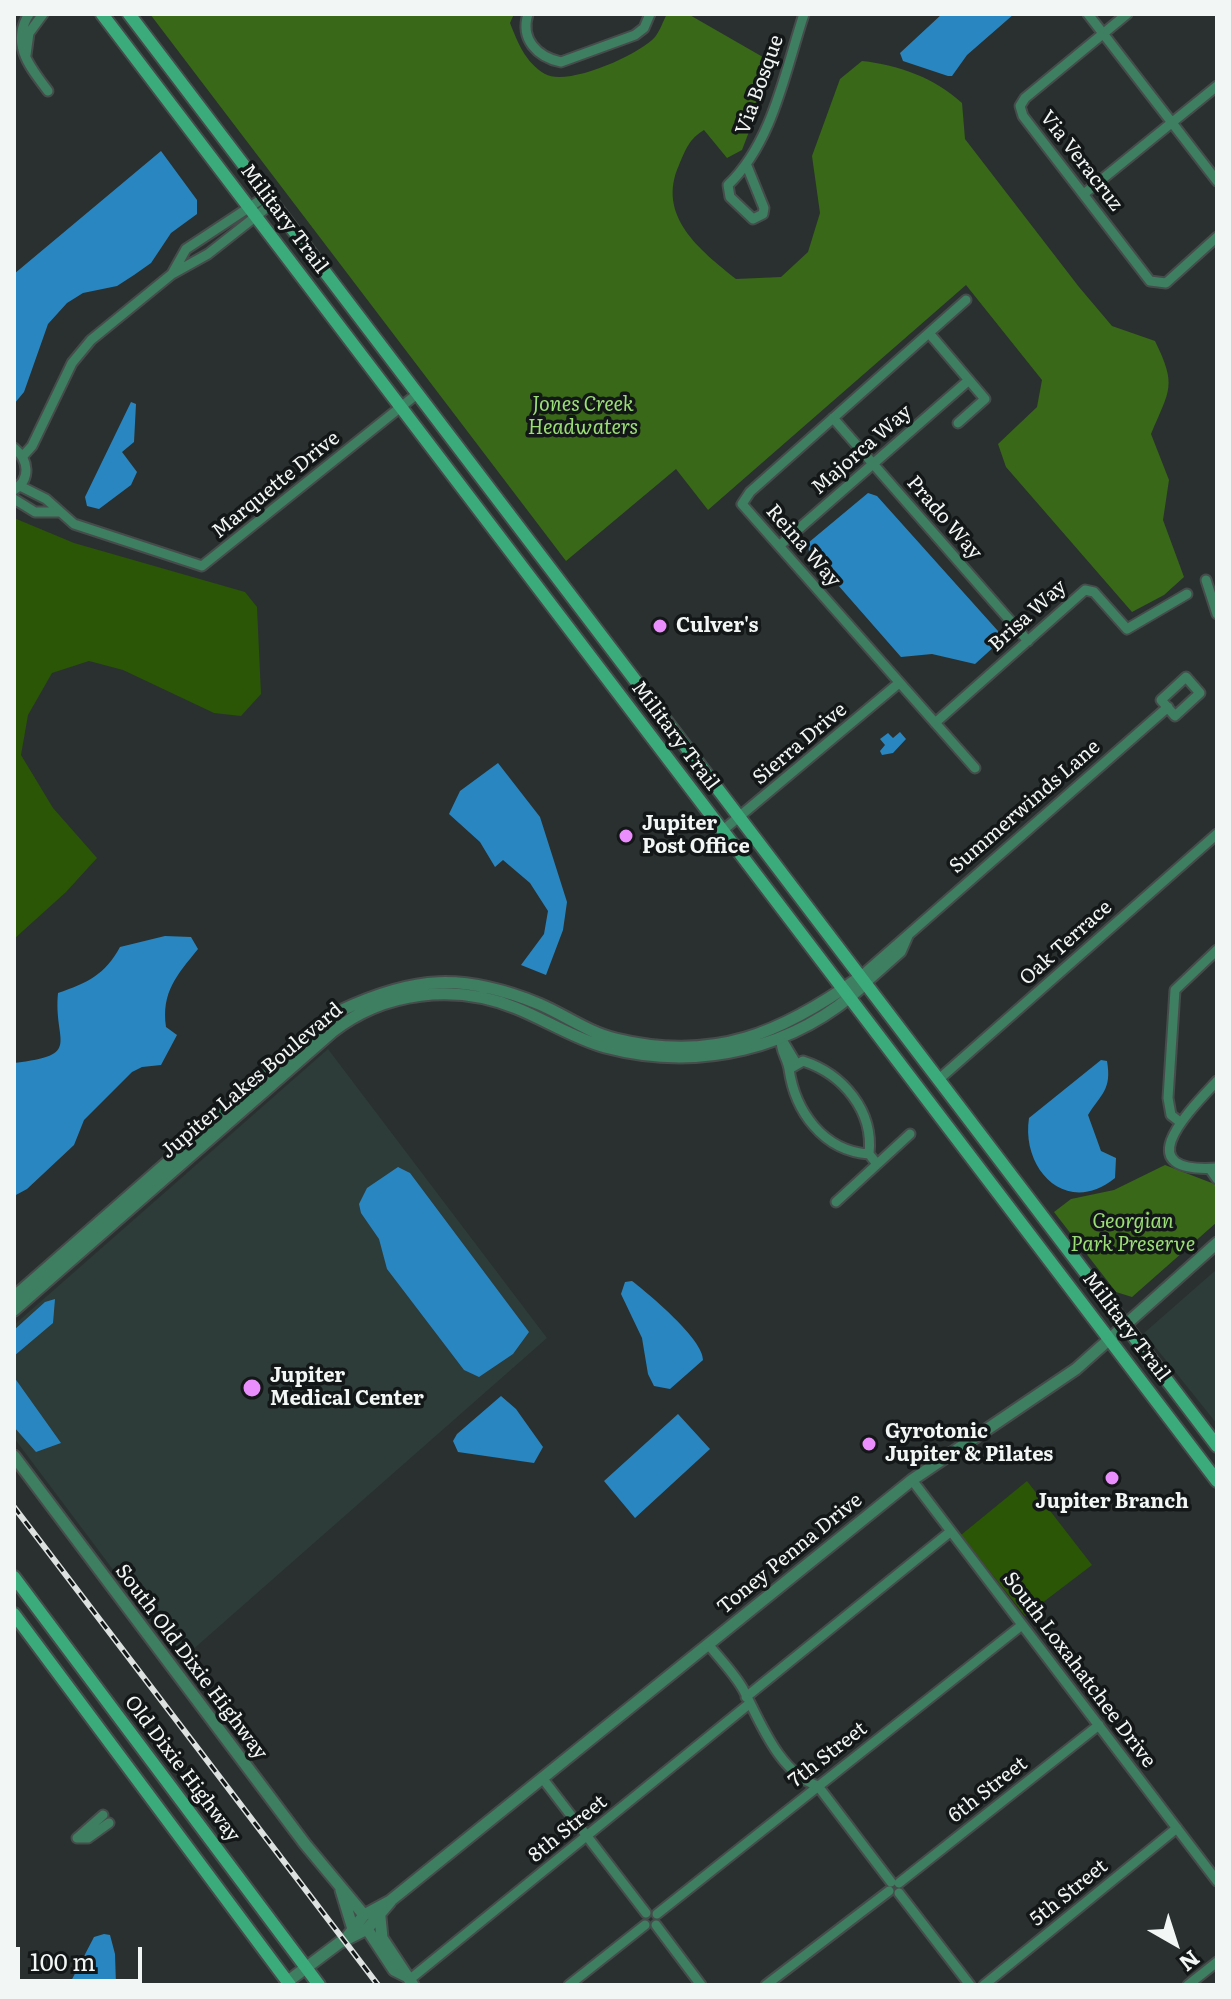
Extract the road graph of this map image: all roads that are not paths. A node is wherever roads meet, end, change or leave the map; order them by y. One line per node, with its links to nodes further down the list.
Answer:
1 (29, 14): 11 (street)
2 (43, 14): 11 (street)
3 (102, 14): 19 (main road, Military Trail)
4 (129, 14): 18 (main road, Military Trail)
5 (528, 14): 6 (street)
6 (650, 14)
7 (804, 14): 15 (street, Via Bosque)
8 (1088, 14): 10 (street)
9 (1127, 14): 10 (street, Via Veracruz)
10 (1104, 33): 14 (street); 17 (street, Via Veracruz)
11 (27, 58): 13 (street)
12 (1217, 86): 14 (street)
13 (48, 91)
14 (1173, 123): 16 (street); 17 (street)
15 (747, 166): 15 (street, Via Bosque)
16 (1217, 181)
17 (1085, 193): 20 (street, Via Veracruz)
18 (271, 199): 19 (street); 25 (main road, Military Trail)
19 (254, 212): 21 (street); 21 (street); 26 (main road, Military Trail)
20 (1217, 237)
21 (172, 274): 30 (street)
22 (966, 300): 23 (street, Reina Way)
23 (929, 333): 24 (street); 27 (street, Reina Way)
24 (969, 380): 28 (street); 31 (street, Majorca Way)
25 (417, 394): 26 (street, Marquette Drive); 44 (main road, Military Trail)
26 (400, 407): 34 (street, Marquette Drive); 45 (main road, Military Trail)
27 (833, 418): 31 (street, Prado Way); 35 (street, Reina Way)
28 (958, 423)
29 (14, 448): 30 (street)
30 (23, 456): 32 (street)
31 (873, 465): 35 (street, Majorca Way); 39 (street, Prado Way)
32 (17, 488): 34 (street, Marquette Drive)
33 (14, 499): 34 (street, Marquette Drive)
34 (59, 512)
35 (779, 546): 40 (street, Reina Way)
36 (1206, 580): 38 (street)
37 (1187, 594): 39 (street, Brisa Way)
38 (1217, 614)
39 (1028, 641): 42 (street, Brisa Way)
40 (899, 683): 42 (street, Reina Way); 44 (street, Sierra Drive)
41 (1168, 707): 48 (street, Summerwinds Lane)
42 (935, 723): 43 (street, Reina Way)
43 (975, 768)
44 (740, 818): 45 (street, Sierra Drive); 48 (main road, Military Trail)
45 (722, 831): 49 (main road, Military Trail)
46 (1217, 834): 52 (street, Oak Terrace)
47 (1217, 950): 54 (street)
48 (863, 980): 49 (street, Jupiter Lakes Boulevard); 52 (main road, Military Trail)
49 (847, 993): 50 (street, Jupiter Lakes Boulevard); 62 (street, Jupiter Lakes Boulevard); 65 (main road, Military Trail)
50 (781, 1038): 51 (street); 63 (street, Jupiter Lakes Boulevard)
51 (792, 1066): 56 (street); 56 (street)
52 (938, 1080): 64 (main road, Military Trail)
53 (1217, 1081): 54 (street)
54 (1180, 1122): 58 (street)
55 (910, 1134): 57 (street)
56 (869, 1154): 57 (street)
57 (877, 1164): 60 (street)
58 (1214, 1168): 59 (street)
59 (1217, 1179)
60 (836, 1202)
61 (1217, 1243): 64 (street, Toney Penna Drive)
62 (14, 1297)
63 (14, 1310)
64 (1125, 1323): 65 (street, Toney Penna Drive); 66 (main road, Military Trail)
65 (1111, 1340): 68 (street, Toney Penna Drive); 69 (main road, Military Trail)
66 (1217, 1446)
67 (14, 1456): 85 (street, South Old Dixie Highway)
68 (912, 1480): 70 (street, South Loxahatchee Drive); 74 (street, Toney Penna Drive)
69 (1217, 1481)
70 (950, 1532): 73 (street, South Loxahatchee Drive); 75 (street, 8th Street)
71 (14, 1577): 96 (main road, Old Dixie Highway)
72 (14, 1614): 98 (main road)
73 (1022, 1625): 76 (street, South Loxahatchee Drive); 78 (street, 7th Street)
74 (708, 1644): 75 (street); 77 (street, Toney Penna Drive)
75 (747, 1701): 78 (street); 81 (street, 8th Street)
76 (1099, 1725): 80 (street, South Loxahatchee Drive); 84 (street, 6th Street)
77 (543, 1779): 81 (street); 86 (street, Toney Penna Drive)
78 (818, 1786): 84 (street); 87 (street, 7th Street)
79 (106, 1819): 82 (street)
80 (1177, 1828): 83 (street, South Loxahatchee Drive); 104 (street, 5th Street)
81 (587, 1836): 87 (street); 97 (street, 8th Street)
82 (77, 1838)
83 (1217, 1881)
84 (894, 1887): 102 (street, 6th Street); 103 (street)
85 (341, 1890): 88 (street, South Old Dixie Highway); 92 (street, South Old Dixie Highway)
86 (390, 1901): 88 (street, Toney Penna Drive); 89 (street, Toney Penna Drive)
87 (652, 1913): 90 (street); 91 (street)
88 (364, 1915): 92 (street, Toney Penna Drive)
89 (380, 1917): 93 (street, Toney Penna Drive); 97 (street)
90 (645, 1925): 91 (street); 100 (street)
91 (656, 1925): 101 (street)
92 (352, 1926): 94 (street, Toney Penna Drive)
93 (367, 1929): 94 (street, Toney Penna Drive); 97 (street)
94 (344, 1941): 96 (street, Toney Penna Drive)
95 (1217, 1962): 105 (street)
96 (306, 1968): 98 (street, Toney Penna Drive); 99 (main road, Old Dixie Highway)
97 (410, 1980)
98 (288, 1984)
99 (319, 1985)
100 (569, 1985)
101 (701, 1985)
102 (766, 1985)
103 (970, 1985)
104 (984, 1985)
105 (1188, 1985)

